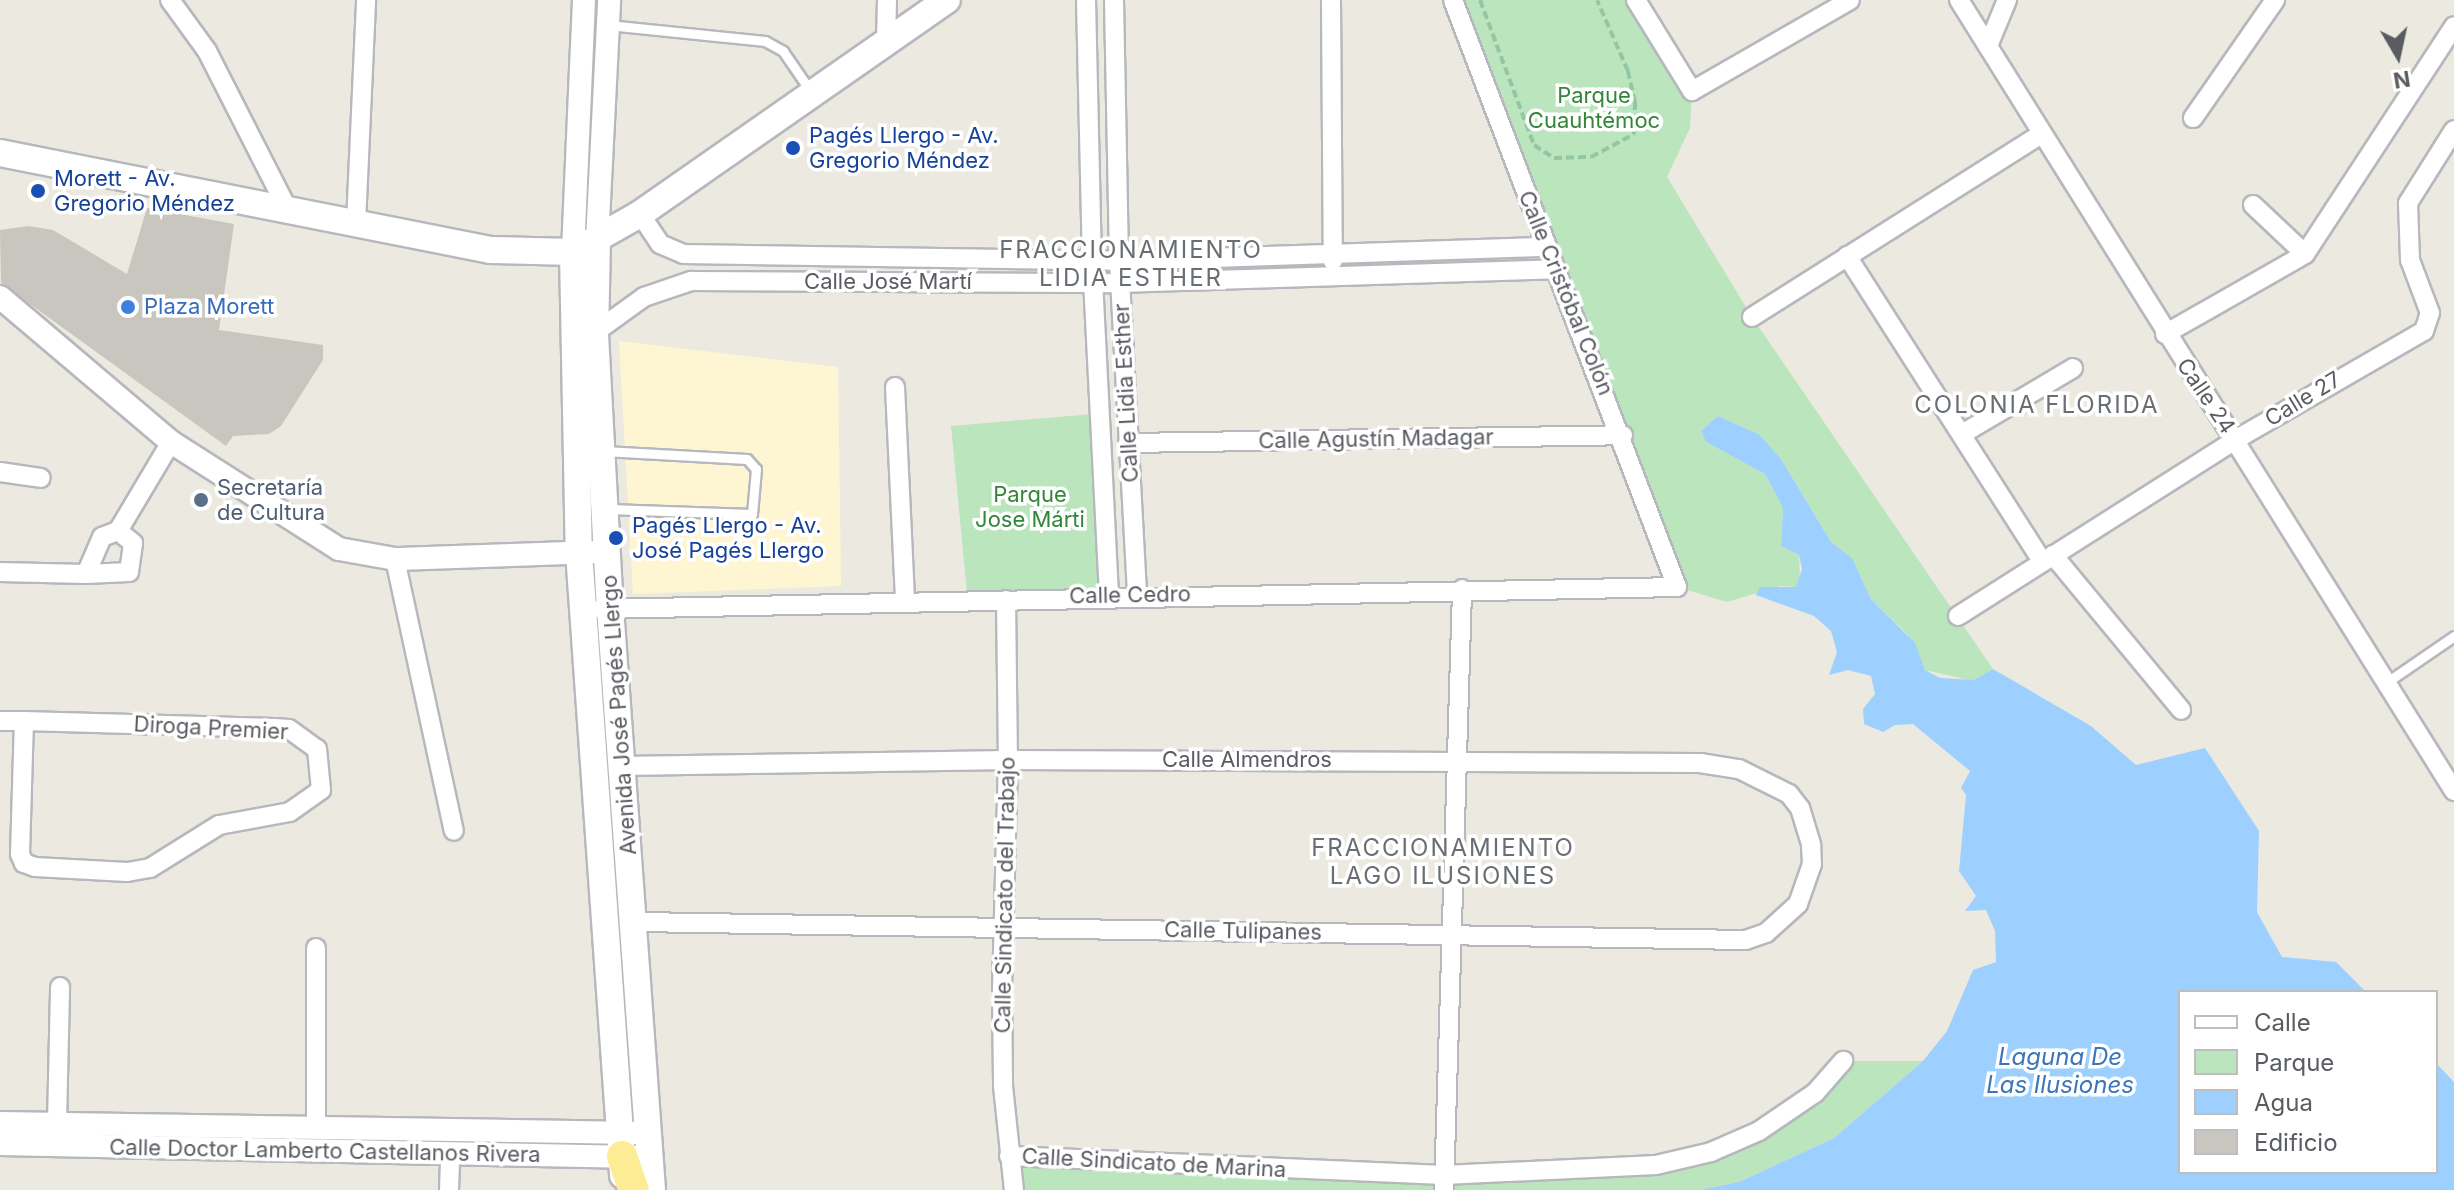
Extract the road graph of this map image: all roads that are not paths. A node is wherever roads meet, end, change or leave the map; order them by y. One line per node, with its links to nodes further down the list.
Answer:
1 (170, 0): 26 (street)
2 (366, 0): 28 (street)
3 (584, 0): 31 (street, Avenida José Pagés Llergo)
4 (609, 0): 16 (street, Avenida José Pagés Llergo)
5 (887, 0): 18 (street)
6 (947, 0): 18 (main road)
7 (1086, 0): 35 (street, Calle Lidia Esther)
8 (1114, 0): 36 (street, Calle Lidia Esther)
9 (1331, 0): 32 (street)
10 (1453, 0): 30 (street, Calle Cristóbal Colón)
11 (1636, 0): 12 (street)
12 (1850, 0)
13 (1959, 0): 19 (street, Calle 24)
14 (2007, 0): 19 (street)
15 (2275, 0): 21 (street)
16 (608, 25): 20 (lane); 29 (street, Avenida José Pagés Llergo)
17 (2454, 26): 33 (street)
18 (886, 43): 20 (main road)
19 (1988, 46): 23 (street, Calle 24)
20 (811, 92): 27 (main road)
21 (2193, 118)
22 (2454, 130): 49 (street, Calle 27)
23 (2042, 134): 34 (street); 43 (street, Calle 24)
24 (0, 153): 26 (main road)
25 (2253, 205): 33 (street)
26 (288, 210): 28 (main road)
27 (640, 214): 29 (main road); 35 (street, Calle José Martí)
28 (356, 223): 31 (main road)
29 (597, 241): 31 (main road); 44 (main road, Avenida José Pagés Llergo)
30 (1547, 247): 32 (street, Calle José Martí); 37 (street, Calle Cristóbal Colón)
31 (573, 252): 44 (main road, Avenida José Pagés Llergo)
32 (1333, 252): 36 (street, Calle José Martí); 38 (street)
33 (2305, 254): 43 (street)
34 (1847, 256): 42 (street); 47 (street)
35 (1092, 260): 36 (street, Calle José Martí); 39 (street, Calle Lidia Esther)
36 (1119, 261): 40 (street, Calle Lidia Esther)
37 (1555, 269): 38 (street, Calle José Martí); 48 (street, Calle Cristóbal Colón)
38 (1333, 272): 40 (street, Calle José Martí)
39 (1093, 283): 40 (street, Calle José Martí); 44 (street, Calle José Martí); 65 (street, Calle Lidia Esther)
40 (1120, 283): 51 (street, Calle Lidia Esther)
41 (0, 297): 50 (street)
42 (1752, 317)
43 (2165, 334): 49 (street, Calle 24)
44 (584, 339): 52 (main road, Avenida José Pagés Llergo); 58 (main road, Avenida José Pagés Llergo)
45 (2073, 368): 47 (street)
46 (895, 387): 68 (street)
47 (1962, 434): 60 (street)
48 (1623, 435): 51 (street, Calle Agustín Madagar); 63 (street, Calle Cristóbal Colón)
49 (2235, 440): 60 (street, Calle 27); 73 (street, Calle 24)
50 (171, 442): 56 (street); 59 (street)
51 (1128, 443): 66 (street, Calle Lidia Esther)
52 (602, 451): 55 (main road, Avenida José Pagés Llergo); 55 (lane)
53 (0, 472): 54 (street)
54 (41, 478)
55 (605, 509): 57 (main road, Avenida José Pagés Llergo)
56 (118, 531): 62 (street); 62 (street)
57 (607, 551): 58 (street); 69 (main road, Avenida José Pagés Llergo)
58 (579, 552): 59 (street); 70 (main road, Avenida José Pagés Llergo)
59 (395, 559): 81 (street)
60 (2048, 559): 71 (street, Calle 27); 74 (street)
61 (0, 572): 62 (street)
62 (86, 574)
63 (1677, 587): 64 (street, Calle Cedro)
64 (1462, 589): 66 (street, Calle Cedro); 78 (street)
65 (1109, 594): 66 (street, Calle Cedro); 67 (street, Calle Cedro)
66 (1137, 595)
67 (1006, 600): 68 (street, Calle Cedro); 77 (street, Calle Sindicato del Trabajo)
68 (905, 602): 69 (street, Calle Cedro)
69 (610, 608): 70 (street, Calle Cedro); 79 (main road, Avenida José Pagés Llergo)
70 (583, 610): 93 (main road, Avenida José Pagés Llergo)
71 (1958, 616)
72 (2454, 636): 73 (lane)
73 (2387, 682): 80 (street, Calle 24)
74 (2181, 710)
75 (0, 721): 76 (street, Diroga Premier)
76 (24, 721): 76 (street, Diroga Premier)
77 (1008, 760): 78 (street, Calle Almendros); 79 (street, Calle Almendros); 84 (street, Calle Sindicato del Trabajo)
78 (1455, 760): 82 (street, Calle Almendros); 85 (street)
79 (622, 766): 83 (main road, Avenida José Pagés Llergo)
80 (2454, 791)
81 (454, 831)
82 (1812, 864): 85 (street, Calle Tulipanes)
83 (633, 922): 84 (street, Calle Tulipanes); 93 (main road, Avenida José Pagés Llergo)
84 (1002, 927): 85 (street, Calle Tulipanes); 95 (street, Calle Sindicato del Trabajo)
85 (1450, 935): 96 (street)
86 (316, 948): 91 (street)
87 (60, 987): 90 (street)
88 (1843, 1061): 96 (street, Calle Sindicato de Marina)
89 (0, 1123): 90 (street, Calle Doctor Lamberto Castellanos Rivera)
90 (57, 1123): 91 (street, Calle Doctor Lamberto Castellanos Rivera)
91 (316, 1128): 93 (street, Calle Doctor Lamberto Castellanos Rivera)
92 (0, 1144): 94 (street, Calle Doctor Lamberto Castellanos Rivera)
93 (635, 1145): 94 (street, Calle Doctor Lamberto Castellanos Rivera); 98 (main road, Avenida José Pagés Llergo); 99 (highway); 100 (main road, Avenida José Pagés Llergo)
94 (450, 1153): 97 (street)
95 (1009, 1156): 96 (street, Calle Sindicato de Marina); 101 (street, Calle Sindicato del Trabajo)
96 (1444, 1183)
97 (449, 1190)
98 (624, 1190)
99 (634, 1190)
100 (652, 1190)
101 (1014, 1190)

